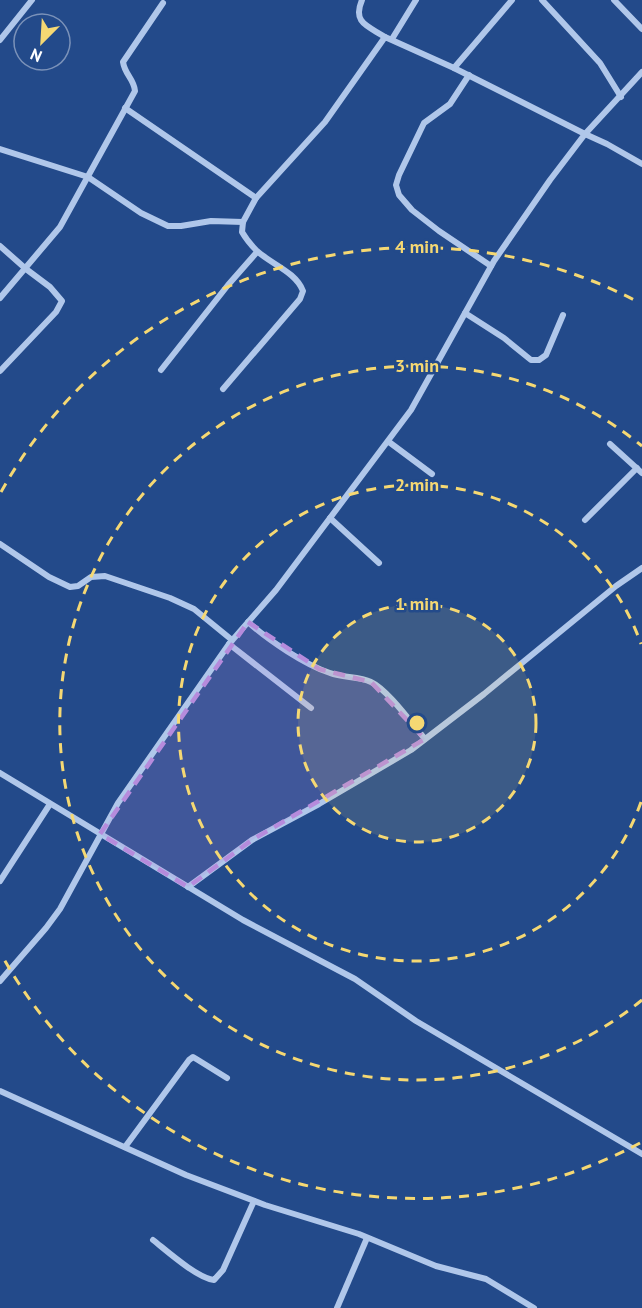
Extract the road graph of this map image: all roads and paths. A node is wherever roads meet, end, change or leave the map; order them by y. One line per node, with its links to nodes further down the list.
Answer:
1 (32, 0): 10 (street)
2 (362, 0): 11 (street)
3 (416, 0): 11 (street)
4 (512, 0): 13 (street)
5 (542, 0): 16 (street)
6 (614, 0): 9 (street)
7 (163, 3): 17 (street)
8 (0, 25): 10 (street)
9 (642, 28)
10 (7, 32): 12 (street)
11 (388, 38): 13 (street); 22 (street)
12 (0, 40)
13 (454, 68): 15 (street)
14 (642, 72): 16 (street)
15 (469, 75): 18 (street); 26 (street)
16 (621, 97): 18 (street)
17 (126, 108): 21 (street); 22 (street)
18 (585, 135): 20 (street); 26 (street)
19 (0, 149): 21 (street)
20 (642, 164)
21 (88, 177): 23 (street); 27 (street)
22 (256, 198): 23 (street)
23 (243, 222): 25 (street)
24 (0, 246): 27 (street)
25 (257, 252): 31 (street); 33 (street)
26 (491, 266): 29 (street)
27 (26, 269): 28 (street); 32 (street)
28 (0, 298)
29 (465, 313): 30 (street); 34 (street)
30 (563, 315)
31 (161, 370)
32 (0, 371)
33 (223, 389)
34 (389, 442): 37 (street); 38 (street)
35 (610, 444): 36 (street)
36 (639, 471): 39 (street)
37 (432, 474)
38 (330, 518): 41 (street); 43 (street)
39 (585, 520)
40 (0, 544): 44 (street)
41 (379, 563)
42 (642, 568): 46 (street)
43 (248, 622): 44 (street); 46 (street)
44 (231, 642): 45 (street); 49 (street)
45 (311, 708)
46 (425, 739): 51 (street)
47 (0, 773): 48 (street)
48 (50, 804): 49 (street); 50 (street)
49 (100, 834): 51 (street); 52 (street)
50 (0, 881)
51 (188, 887): 56 (street)
52 (0, 981)
53 (227, 1078): 55 (street)
54 (0, 1091): 55 (street)
55 (125, 1147): 57 (street)
56 (642, 1154)
57 (254, 1201): 58 (street); 59 (street)
58 (368, 1238): 60 (street); 61 (street)
59 (153, 1240)
60 (337, 1308)
61 (534, 1308)

